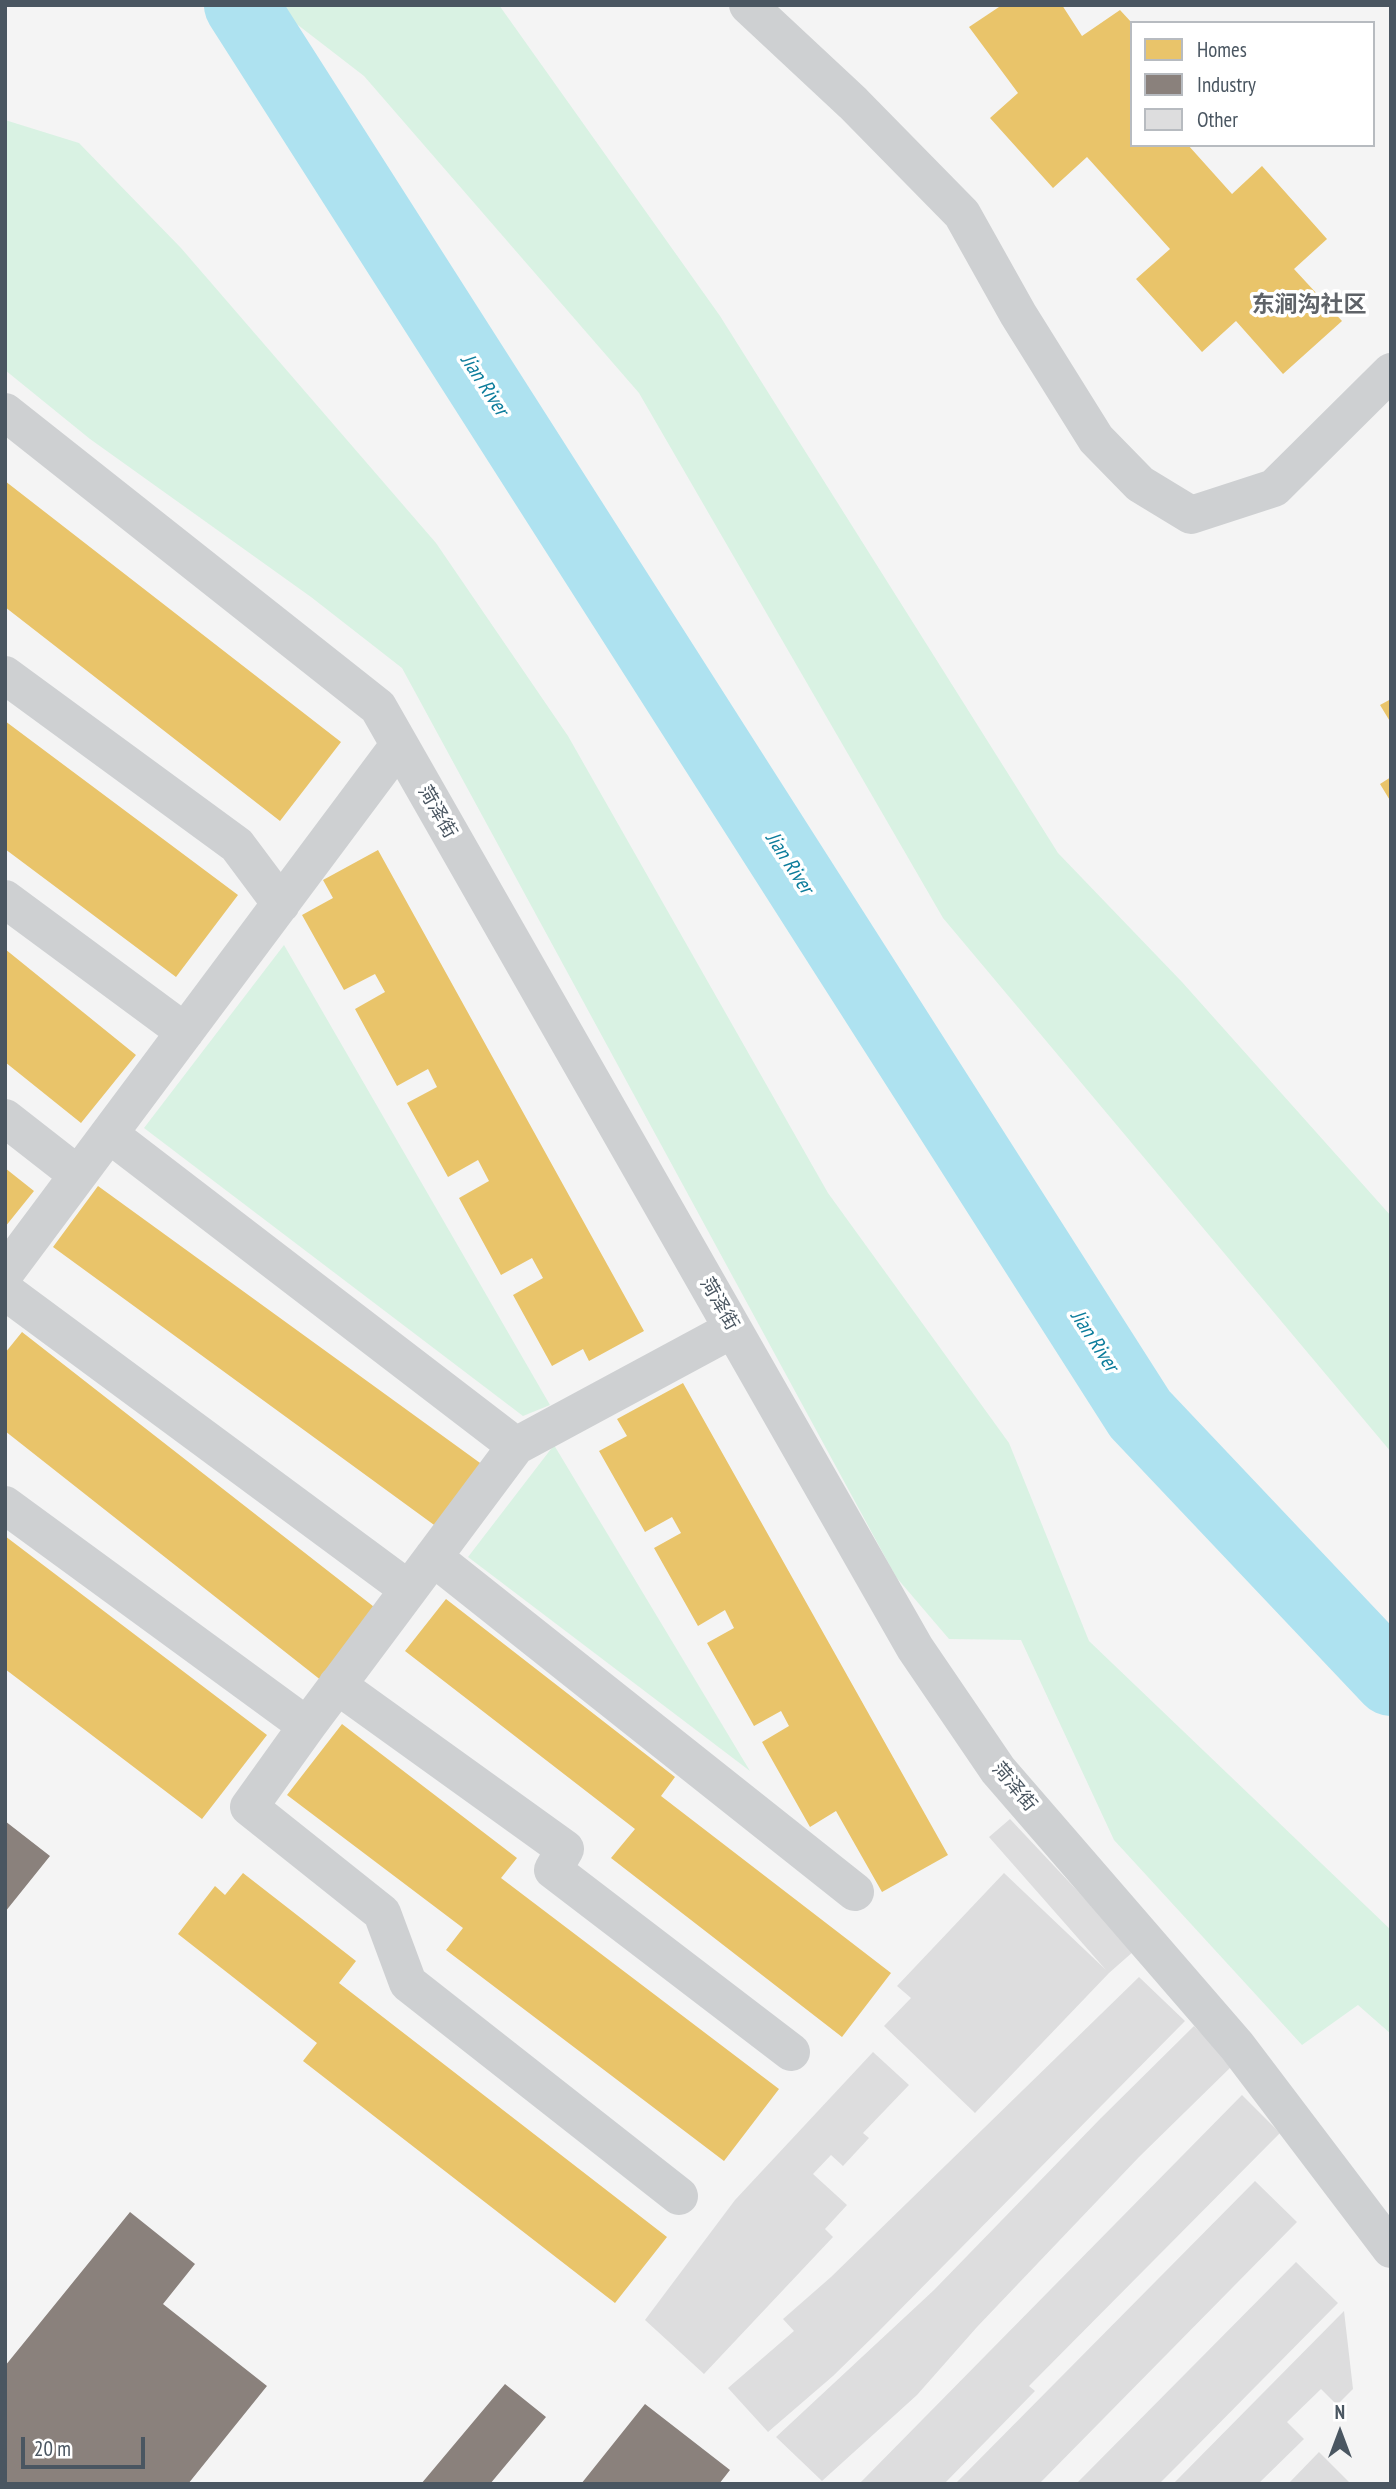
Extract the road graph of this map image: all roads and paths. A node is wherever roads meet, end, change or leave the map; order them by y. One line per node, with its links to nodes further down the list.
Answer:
1 (748, 5): 2 (street)
2 (1391, 372)
3 (5, 412): 5 (street, 菏泽街)
4 (5, 675): 7 (street)
5 (399, 745): 7 (street); 14 (street, 菏泽街)
6 (5, 899): 8 (street)
7 (281, 904): 8 (street)
8 (185, 1032): 10 (street)
9 (5, 1118): 11 (street)
10 (109, 1133): 11 (street); 15 (street)
11 (78, 1175): 12 (street)
12 (5, 1273)
13 (5, 1291): 18 (street)
14 (733, 1329): 15 (street); 24 (street, 菏泽街)
15 (516, 1446): 17 (street)
16 (5, 1505): 20 (street)
17 (433, 1557): 18 (street); 21 (street)
18 (408, 1589): 19 (street)
19 (337, 1685): 20 (street); 22 (street)
20 (307, 1726): 23 (street)
21 (855, 1892)
22 (790, 2052)
23 (679, 2196)
24 (1391, 2249)

